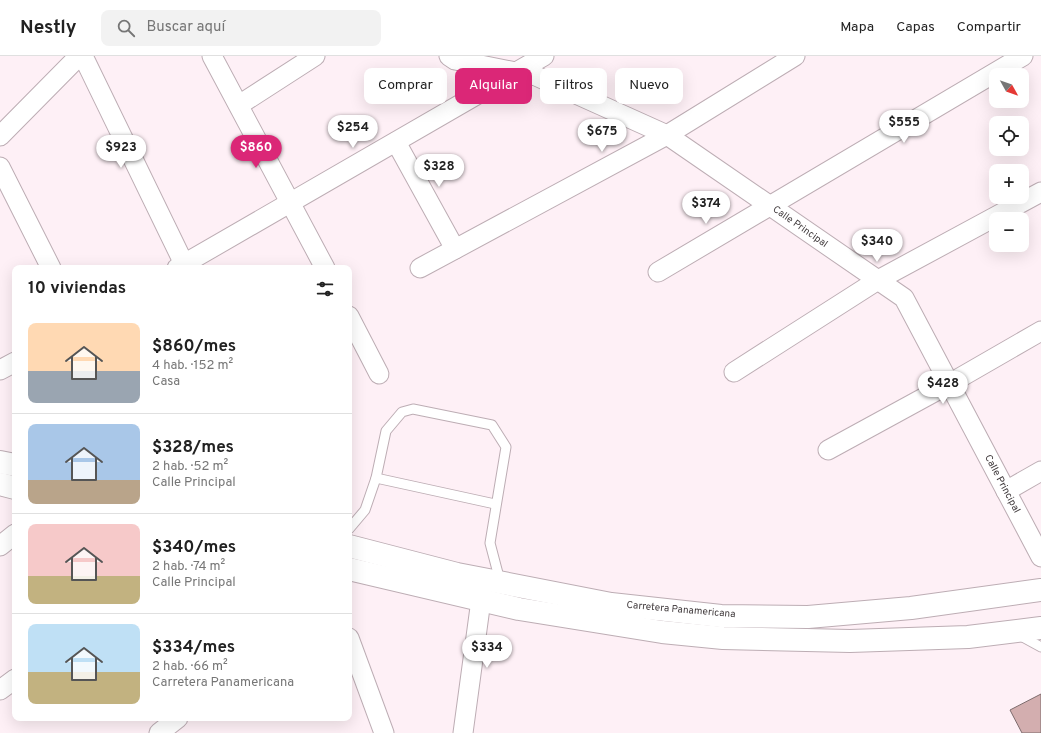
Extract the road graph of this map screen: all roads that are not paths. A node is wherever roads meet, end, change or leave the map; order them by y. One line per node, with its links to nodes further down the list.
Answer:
1 (79, 56): 14 (street)
2 (83, 56): 23 (street)
3 (212, 56): 13 (street)
4 (315, 56): 13 (street)
5 (449, 56): 9 (street, Calle Principal)
6 (544, 56): 10 (street)
7 (795, 56): 15 (street)
8 (1023, 56): 20 (street)
9 (496, 68)
10 (523, 68)
11 (532, 75): 15 (street, Calle Principal)
12 (461, 104): 16 (street)
13 (239, 105): 19 (street)
14 (4, 124)
15 (667, 135): 20 (street, Calle Principal); 21 (street)
16 (396, 142): 19 (street); 21 (street)
17 (0, 167): 22 (street)
18 (1041, 192): 28 (street)
19 (291, 202): 24 (street); 25 (street)
20 (769, 205): 27 (street); 28 (street, Calle Principal)
21 (455, 249): 26 (street)
22 (49, 265)
23 (181, 265)
24 (185, 265)
25 (323, 265)
26 (420, 268)
27 (658, 272)
28 (878, 280): 33 (street); 35 (street, Calle Principal)
29 (352, 322): 34 (street)
30 (1041, 331): 35 (street)
31 (12, 364): 32 (street)
32 (0, 370)
33 (734, 372)
34 (379, 374)
35 (949, 384): 36 (street); 43 (street, Calle Principal)
36 (828, 450)
37 (0, 462): 38 (highway)
38 (12, 464)
39 (1041, 471): 43 (street)
40 (376, 478): 44 (lane); 44 (lane); 45 (lane)
41 (0, 484): 42 (highway)
42 (12, 487)
43 (1006, 491): 49 (street, Calle Principal)
44 (495, 504): 51 (lane)
45 (352, 525)
46 (12, 536): 47 (street)
47 (0, 546)
48 (352, 547): 51 (highway, Carretera Panamericana)
49 (1041, 557)
50 (352, 574): 53 (highway)
51 (501, 582): 52 (highway, Carretera Panamericana)
52 (1041, 590)
53 (481, 600): 55 (highway); 63 (street)
54 (1041, 628): 55 (highway)
55 (1011, 631): 57 (lane)
56 (352, 646): 62 (street)
57 (1041, 647)
58 (12, 681): 59 (street)
59 (0, 690)
60 (174, 721): 61 (street)
61 (159, 733)
62 (384, 733)
63 (463, 733)

